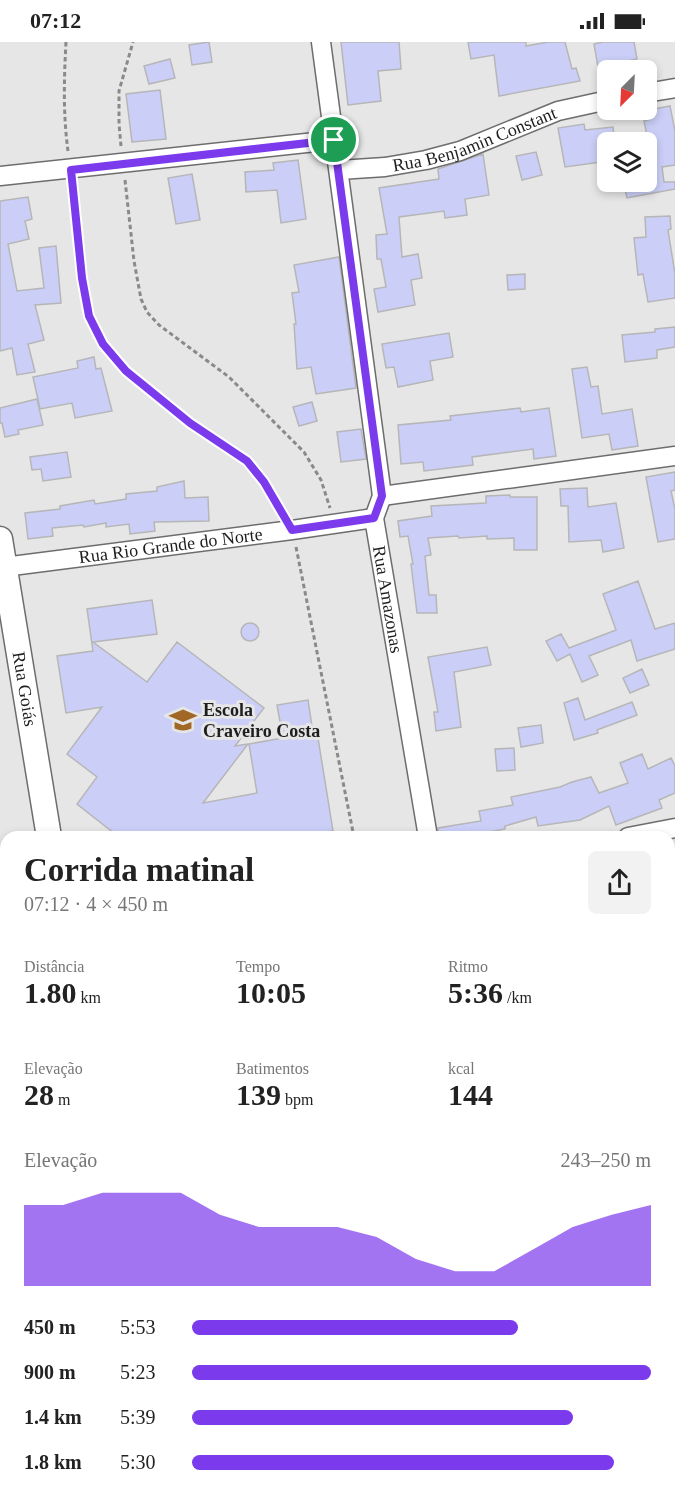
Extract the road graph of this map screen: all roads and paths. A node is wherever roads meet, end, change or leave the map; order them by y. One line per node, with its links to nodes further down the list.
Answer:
1 (66, 42): 9 (path)
2 (133, 42): 8 (path)
3 (321, 42): 7 (street, Rua Amazonas)
4 (675, 88): 5 (street)
5 (657, 91)
6 (597, 102): 10 (street, Rua Benjamin Constant)
7 (334, 140): 8 (street); 10 (street, Rua Amazonas)
8 (123, 164): 9 (street); 15 (path)
9 (71, 170): 11 (street); 16 (path)
10 (339, 170): 13 (street, Rua Amazonas)
11 (0, 176)
12 (675, 456): 13 (street)
13 (382, 496): 14 (street, Rua Amazonas)
14 (374, 518): 15 (street, Rua Rio Grande do Norte); 22 (street, Rua Amazonas)
15 (335, 524): 16 (street, Rua Rio Grande do Norte)
16 (292, 530): 18 (street, Rua Rio Grande do Norte); 21 (path)
17 (0, 541): 18 (street, Rua Goiás)
18 (4, 567): 20 (street, Rua Goiás)
19 (675, 828): 23 (street)
20 (48, 831)
21 (353, 831)
22 (427, 831)
23 (659, 831)

